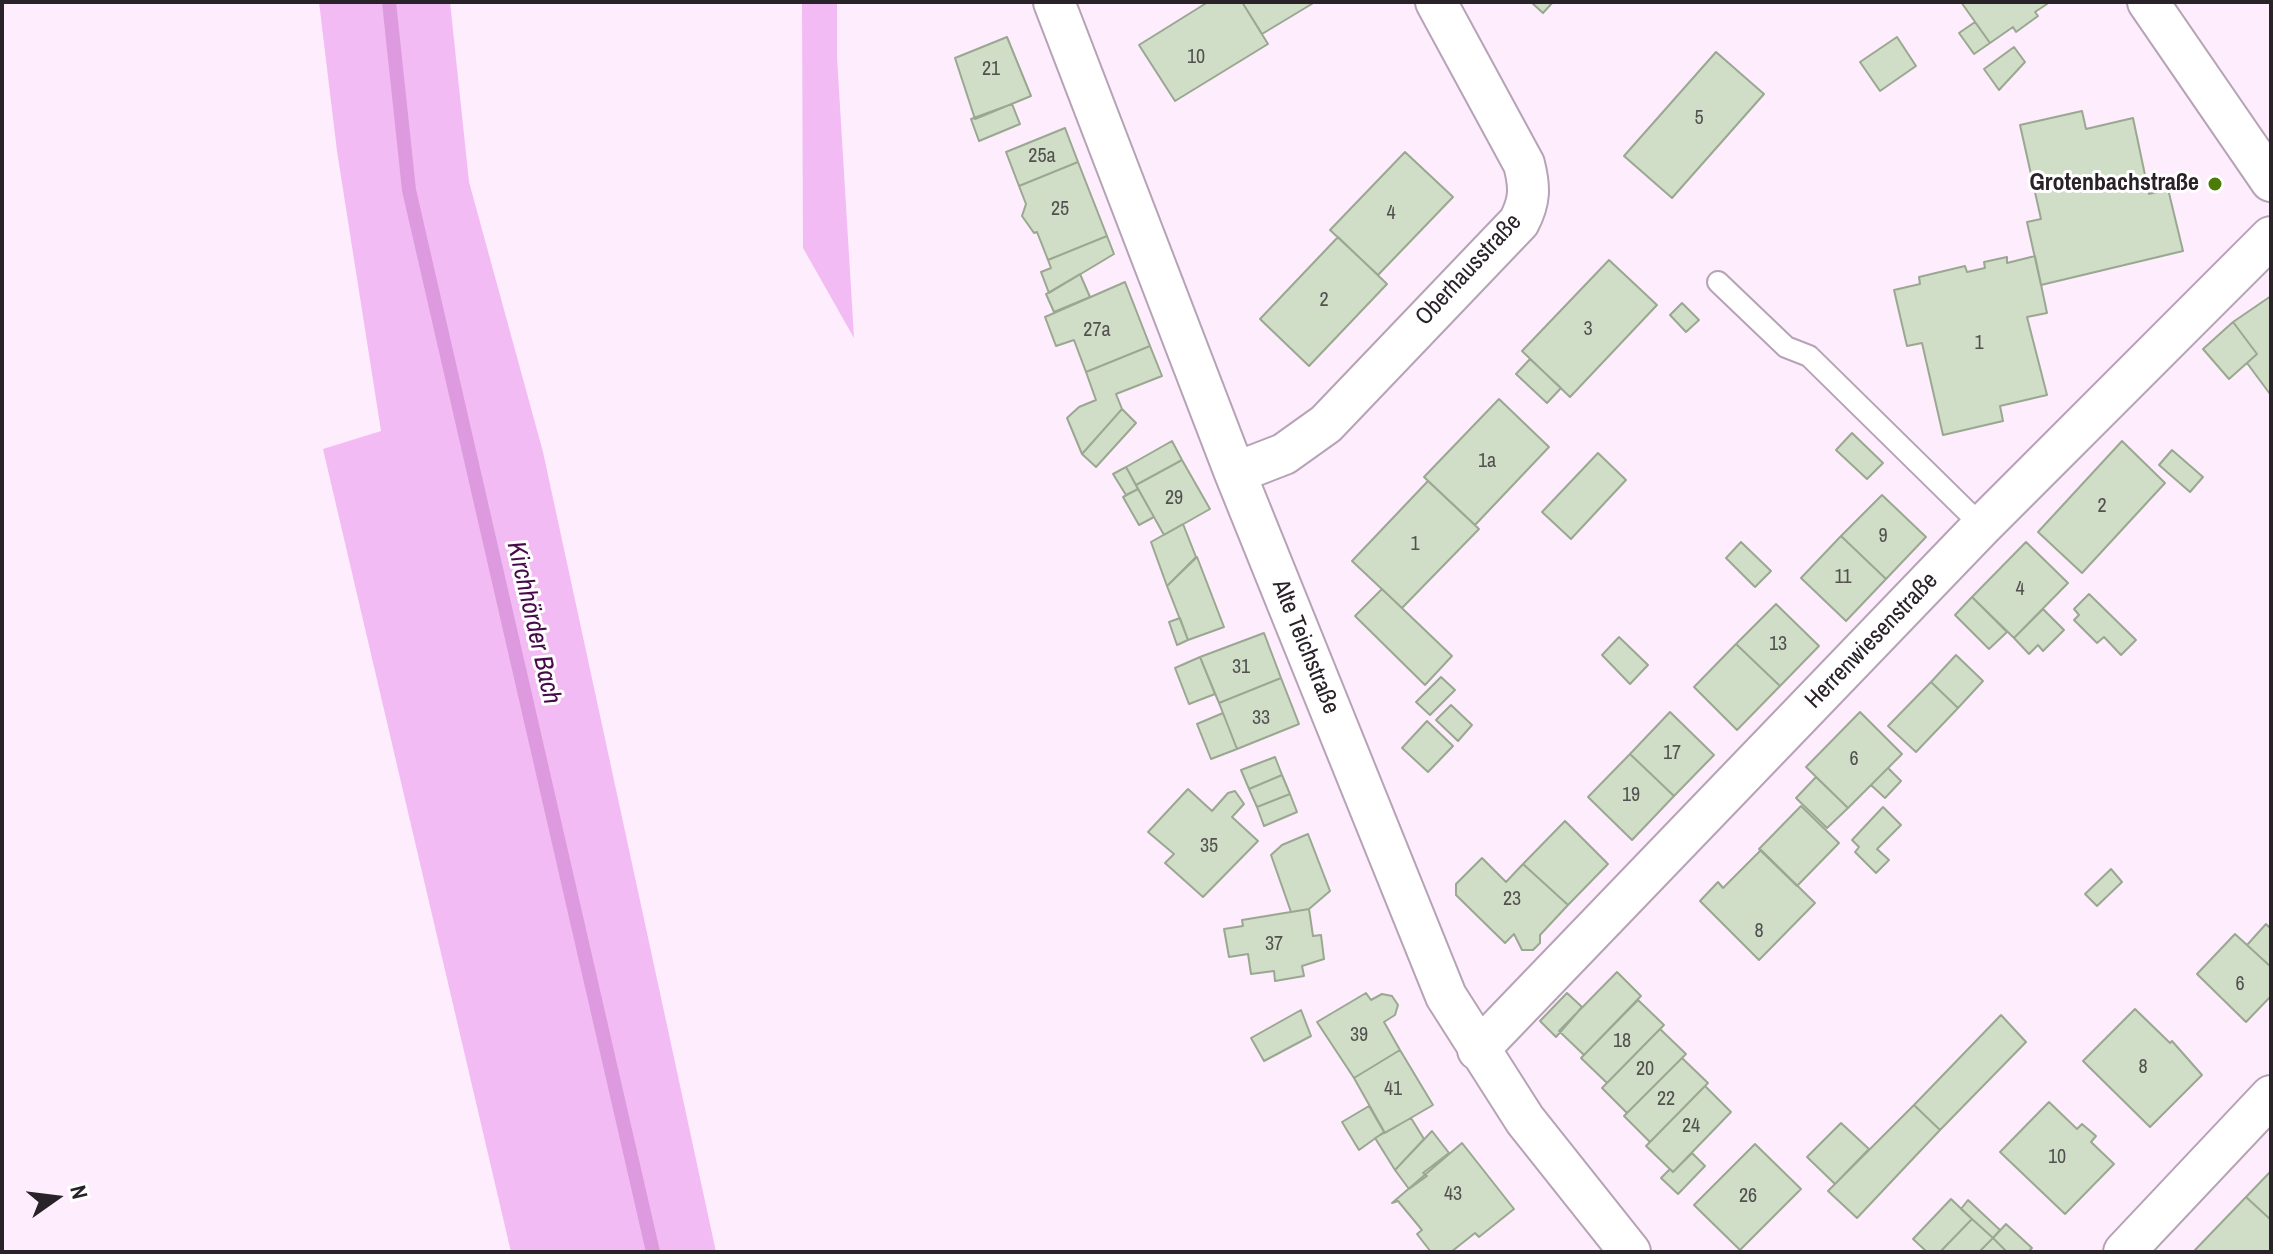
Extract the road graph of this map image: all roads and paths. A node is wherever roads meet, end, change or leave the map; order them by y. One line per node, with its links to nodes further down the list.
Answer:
1 (1054, 2): 7 (street, Alte Teichstraße)
2 (1436, 2): 7 (street, Oberhausstraße)
3 (2148, 2): 4 (street)
4 (2268, 166)
5 (2271, 237): 8 (street, Herrenwiesenstraße)
6 (1718, 282): 8 (lane)
7 (1235, 473): 9 (street, Alte Teichstraße)
8 (1982, 526): 9 (street, Herrenwiesenstraße)
9 (1478, 1050): 11 (street, Alte Teichstraße)
10 (2271, 1096): 12 (street)
11 (1630, 1252)
12 (2124, 1252)

